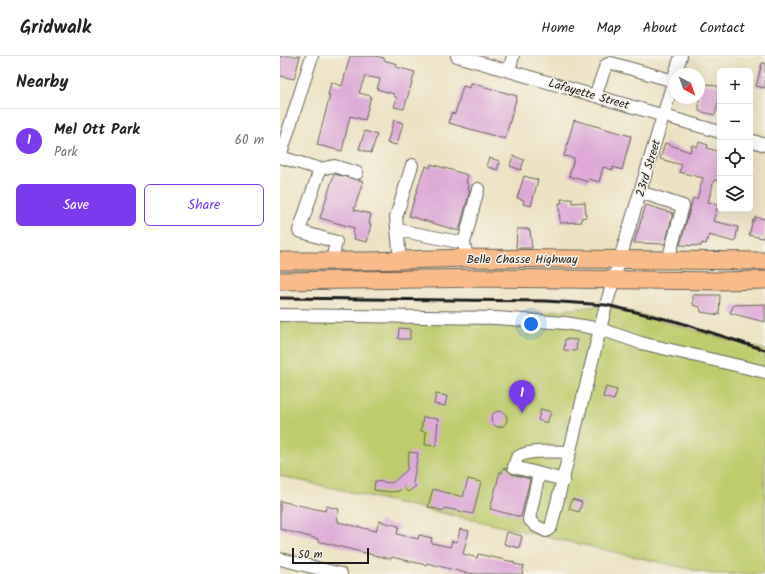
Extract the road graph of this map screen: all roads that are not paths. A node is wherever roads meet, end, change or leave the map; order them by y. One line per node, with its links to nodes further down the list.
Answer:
1 (312, 56): 14 (street)
2 (457, 56): 6 (street, Lafayette Street)
3 (514, 56): 6 (street)
4 (681, 56): 5 (street, 23rd Street)
5 (678, 68)
6 (509, 71): 8 (street, Lafayette Street)
7 (669, 76): 8 (street)
8 (595, 96): 10 (street, Lafayette Street)
9 (669, 98): 10 (street, 23rd Street)
10 (664, 116): 11 (street, Lafayette Street); 19 (street, 23rd Street)
11 (717, 131)
12 (753, 141): 13 (street)
13 (765, 145)
14 (280, 157): 16 (street)
15 (412, 165): 20 (street)
16 (320, 169): 17 (street); 26 (street)
17 (357, 173)
18 (478, 189): 21 (street)
19 (640, 192): 23 (street, 23rd Street); 24 (street)
20 (398, 230): 21 (street); 22 (street)
21 (466, 251): 22 (highway, Belle Chasse Highway); 23 (highway, Belle Chasse Highway)
22 (400, 260): 26 (highway, Belle Chasse Highway)
23 (619, 260): 24 (highway, Belle Chasse Highway); 28 (street, 23rd Street)
24 (668, 260): 27 (highway, Belle Chasse Highway)
25 (280, 261): 26 (highway, Belle Chasse Highway)
26 (332, 261)
27 (765, 261)
28 (613, 279): 29 (highway, Belle Chasse Highway); 30 (highway, Belle Chasse Highway); 32 (street, 23rd Street)
29 (765, 280)
30 (280, 281)
31 (280, 316): 32 (street)
32 (600, 329): 33 (street); 34 (street, 23rd Street)
33 (765, 372)
34 (570, 452): 35 (street); 36 (street, 23rd Street)
35 (539, 474): 36 (street); 36 (street, 23rd Street)
36 (564, 480)
37 (280, 559): 38 (street)
38 (339, 574)

